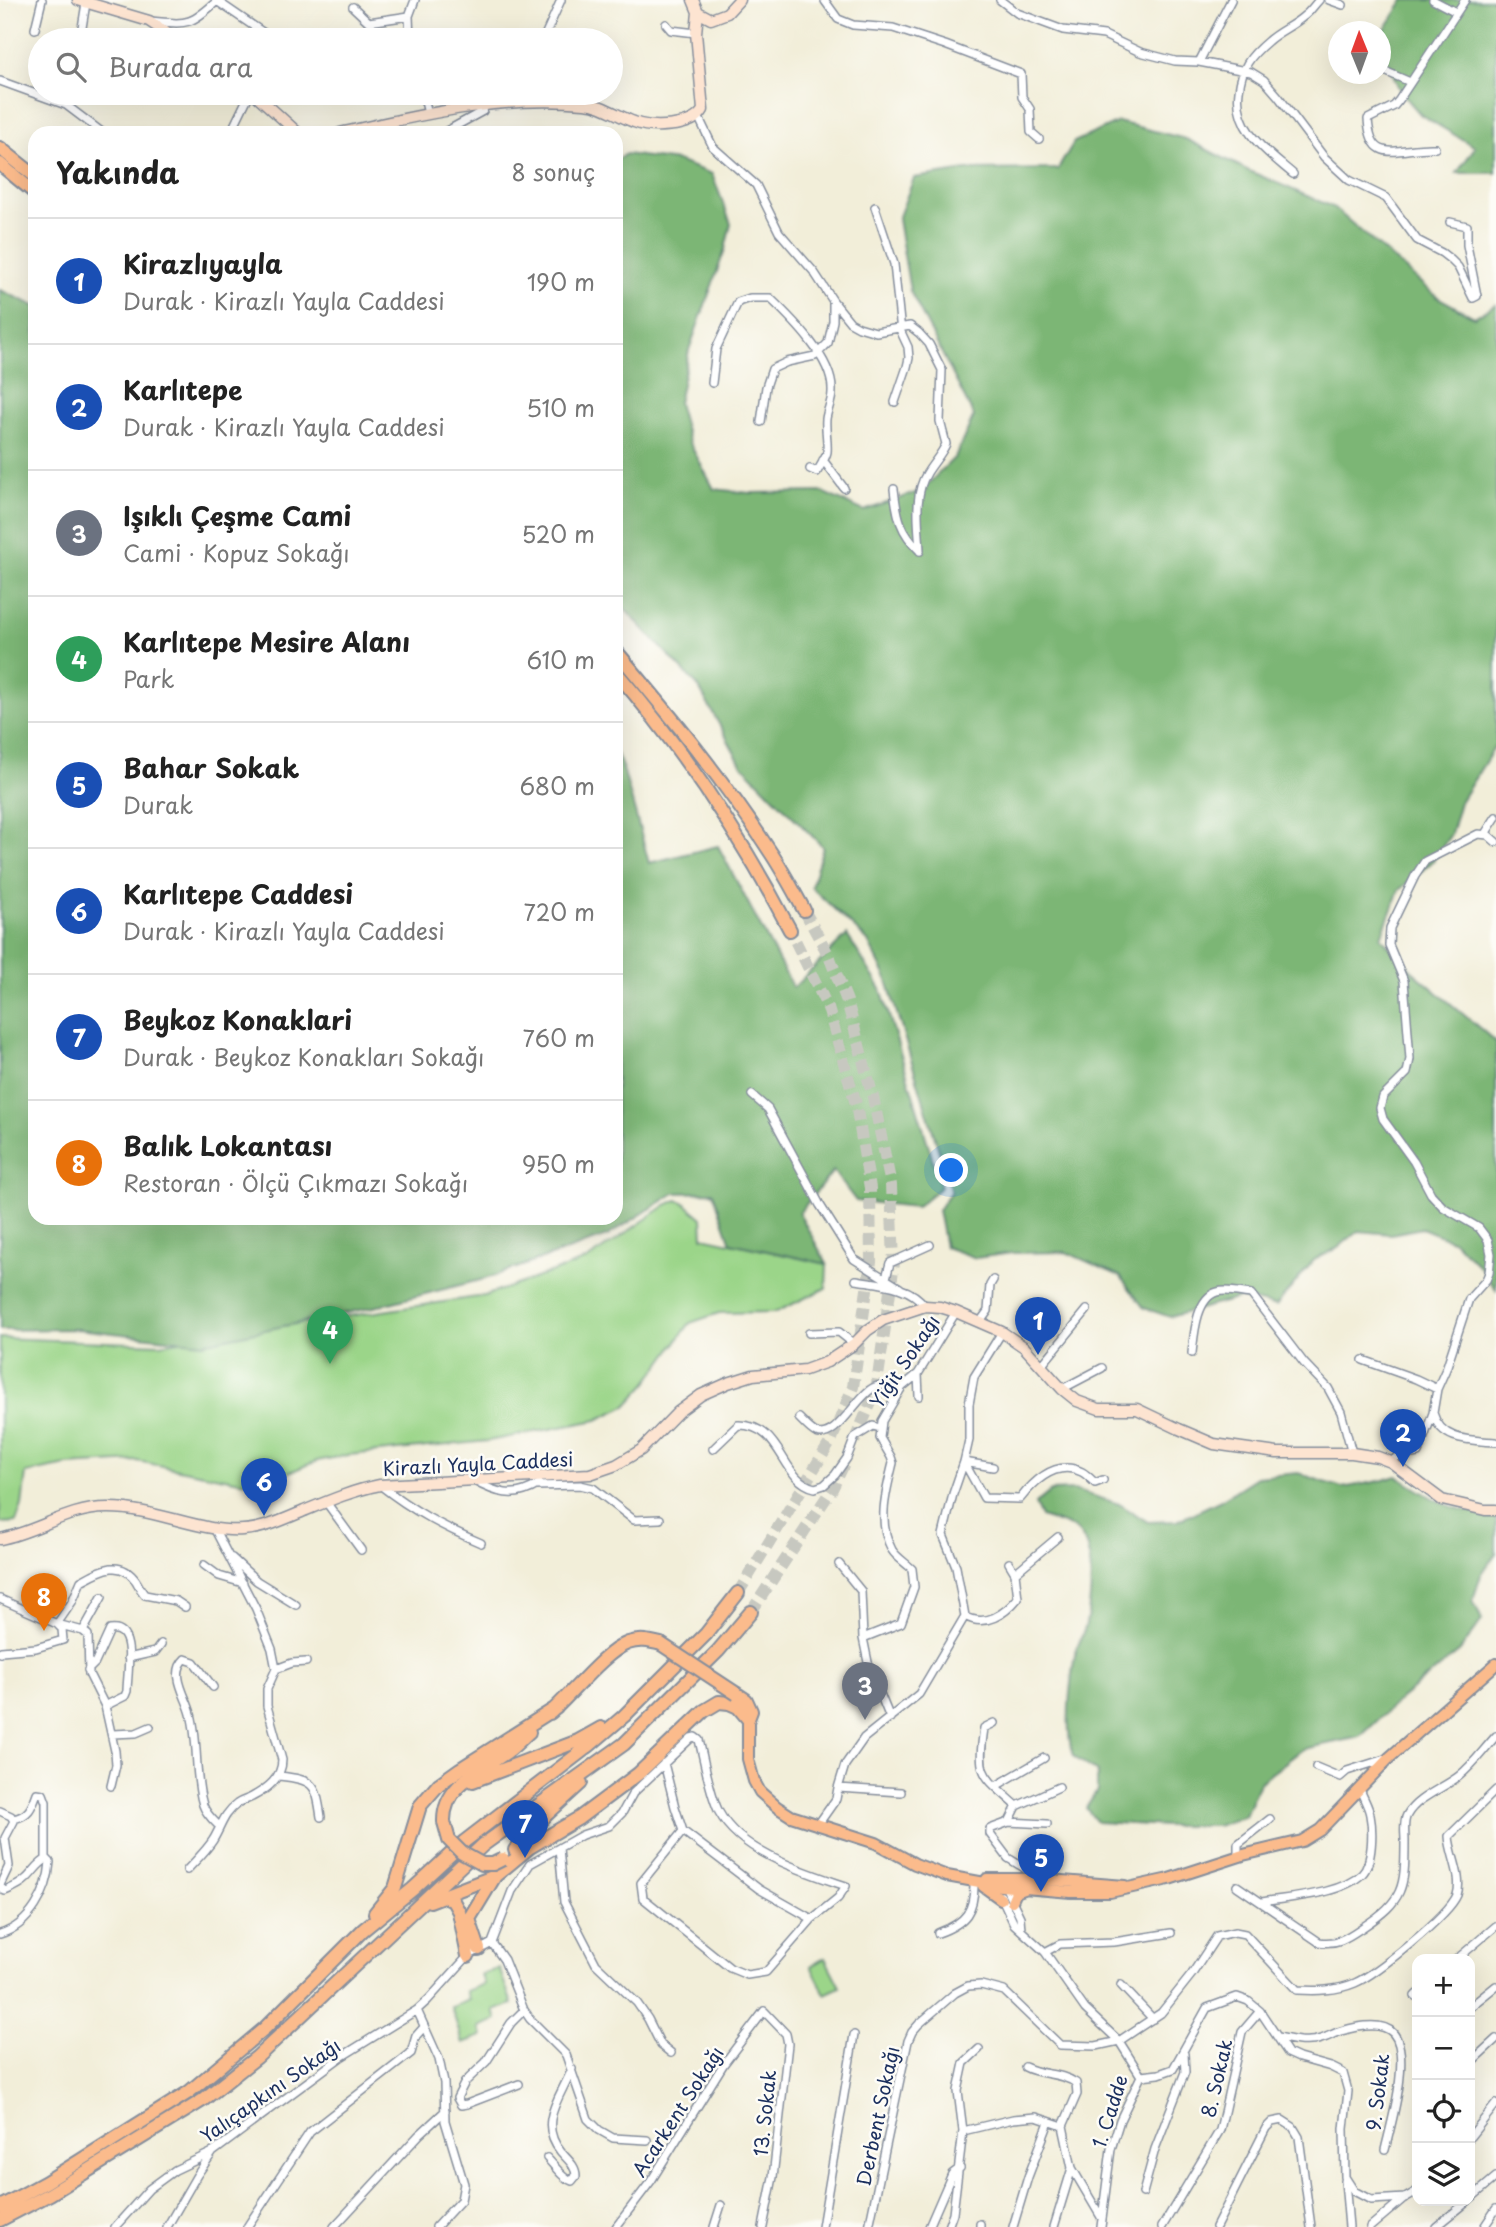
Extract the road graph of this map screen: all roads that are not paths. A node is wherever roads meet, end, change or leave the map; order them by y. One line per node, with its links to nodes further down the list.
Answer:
1 (42, 0): 23 (street)
2 (217, 0): 21 (street); 26 (street)
3 (415, 0): 20 (street)
4 (561, 0): 28 (street)
5 (693, 0): 18 (main road)
6 (739, 0): 18 (main road)
7 (824, 0): 49 (street)
8 (1000, 0): 30 (street)
9 (1231, 0): 30 (street)
10 (1319, 0): 31 (street)
11 (1329, 0): 16 (street)
12 (1433, 0): 19 (street)
13 (1465, 0): 19 (street)
14 (82, 1): 15 (main road); 24 (street)
15 (104, 4): 21 (main road)
16 (1343, 5)
17 (353, 7): 20 (street)
18 (698, 12): 29 (main road)
19 (1455, 12): 34 (street)
20 (409, 16): 27 (street)
21 (149, 21): 25 (main road)
22 (666, 24): 29 (street)
23 (35, 28)
24 (81, 28)
25 (159, 28)
26 (257, 28)
27 (410, 28)
28 (548, 28)
29 (696, 33): 43 (main road)
30 (1199, 62): 31 (street)
31 (1243, 69): 54 (street); 57 (street)
32 (1391, 73): 34 (street)
33 (0, 81): 35 (street)
34 (1410, 82): 51 (street)
35 (28, 91)
36 (66, 105): 44 (street)
37 (246, 105): 45 (street)
38 (266, 105): 46 (main road)
39 (426, 105): 42 (street)
40 (485, 105): 42 (main road); 48 (street)
41 (597, 105): 43 (main road)
42 (428, 114): 47 (main road)
43 (699, 118): 58 (street)
44 (94, 126)
45 (234, 126)
46 (290, 126)
47 (372, 126)
48 (456, 126)
49 (1039, 139)
50 (0, 148): 53 (highway)
51 (1435, 148)
52 (0, 164): 55 (highway)
53 (28, 170)
54 (1293, 174)
55 (28, 186)
56 (876, 207): 59 (street)
57 (1450, 222)
58 (833, 301): 59 (street); 60 (street)
59 (901, 327): 62 (street); 67 (street)
60 (820, 352): 61 (street); 63 (street); 64 (street)
61 (712, 383)
62 (894, 402)
63 (761, 422)
64 (823, 460): 65 (street); 66 (street)
65 (810, 468)
66 (844, 488)
67 (894, 489)
68 (623, 659): 73 (highway)
69 (623, 680): 74 (highway)
70 (1496, 817): 71 (street)
71 (1485, 834): 72 (street); 95 (street)
72 (1496, 842)
73 (804, 910)
74 (790, 930)
75 (752, 1094): 77 (street)
76 (930, 1245): 77 (street)
77 (886, 1278): 80 (street)
78 (856, 1280): 80 (street)
79 (993, 1280): 84 (street)
80 (900, 1288): 81 (street)
81 (925, 1306): 83 (main road, Kirazlı Yayla Caddesi); 87 (main road, Kirazlı Yayla Caddesi)
82 (1087, 1310): 90 (street)
83 (956, 1312): 84 (main road, Kirazlı Yayla Caddesi); 92 (street, Yiğit Sokağı)
84 (980, 1322): 85 (main road, Kirazlı Yayla Caddesi)
85 (1002, 1332): 90 (main road, Kirazlı Yayla Caddesi); 103 (street)
86 (809, 1334): 87 (street)
87 (854, 1344): 106 (main road, Kirazlı Yayla Caddesi)
88 (1192, 1353): 102 (street)
89 (1363, 1360): 95 (street)
90 (1042, 1365): 94 (main road, Kirazlı Yayla Caddesi)
91 (1102, 1368): 94 (street)
92 (918, 1374): 93 (street, Yiğit Sokağı); 96 (street)
93 (902, 1387): 98 (street); 99 (street, Yiğit Sokağı)
94 (1062, 1389): 102 (main road, Kirazlı Yayla Caddesi)
95 (1437, 1389): 97 (street)
96 (919, 1396)
97 (1433, 1413): 100 (street); 104 (street)
98 (799, 1418)
99 (880, 1428): 101 (street); 134 (street, Yiğit Sokağı)
100 (1496, 1442)
101 (713, 1448)
102 (1352, 1453): 104 (main road, Kirazlı Yayla Caddesi)
103 (964, 1462): 105 (street); 108 (street); 131 (street)
104 (1391, 1462): 112 (main road, Kirazlı Yayla Caddesi)
105 (993, 1467)
106 (547, 1477): 107 (main road, Kirazlı Yayla Caddesi); 110 (street)
107 (471, 1480): 109 (main road, Kirazlı Yayla Caddesi); 110 (street)
108 (1103, 1480)
109 (380, 1485): 111 (main road, Kirazlı Yayla Caddesi); 117 (street)
110 (536, 1486): 113 (street)
111 (326, 1502): 114 (main road, Kirazlı Yayla Caddesi); 118 (street)
112 (1496, 1510)
113 (660, 1519)
114 (214, 1527): 116 (main road, Kirazlı Yayla Caddesi); 119 (street)
115 (1058, 1537): 123 (street)
116 (0, 1539)
117 (481, 1543)
118 (360, 1550)
119 (229, 1555): 124 (street); 128 (street)
120 (1009, 1563): 123 (street)
121 (839, 1564): 134 (street)
122 (204, 1565): 124 (street)
123 (1015, 1573): 131 (street)
124 (243, 1583): 141 (street)
125 (738, 1593): 147 (highway)
126 (102, 1597): 133 (street)
127 (0, 1599): 132 (street)
128 (296, 1605)
129 (185, 1607): 132 (street)
130 (751, 1612): 154 (highway)
131 (965, 1616): 148 (street)
132 (57, 1624): 133 (street); 136 (street)
133 (83, 1631): 142 (street)
134 (863, 1639): 148 (street)
135 (161, 1644): 138 (street)
136 (1, 1652)
137 (1496, 1657): 143 (main road)
138 (128, 1658): 142 (street); 145 (street)
139 (306, 1662): 141 (street)
140 (1496, 1666): 143 (main road)
141 (275, 1669): 159 (street)
142 (88, 1670): 145 (street)
143 (1476, 1680): 156 (main road)
144 (213, 1686): 176 (street)
145 (106, 1706): 152 (street)
146 (556, 1708): 149 (highway, bridge); 162 (highway); 199 (highway)
147 (624, 1716): 162 (highway); 199 (highway)
148 (890, 1718): 164 (street)
149 (748, 1719): 165 (highway); 177 (main road)
150 (994, 1723): 161 (street)
151 (150, 1727): 152 (street)
152 (112, 1734): 160 (street)
153 (1496, 1736): 195 (street)
154 (624, 1744): 180 (highway); 196 (highway)
155 (1044, 1758): 161 (street)
156 (1389, 1758): 158 (street); 166 (main road)
157 (664, 1763): 178 (street); 179 (street); 197 (street)
158 (1316, 1767)
159 (279, 1776): 171 (street); 176 (street)
160 (111, 1786)
161 (996, 1786): 169 (street)
162 (456, 1787): 180 (highway, bridge)
163 (1059, 1787): 169 (street)
164 (838, 1788): 168 (street); 177 (street)
165 (619, 1789): 180 (highway); 184 (highway)
166 (1360, 1790): 181 (main road); 195 (street)
167 (1496, 1790): 214 (street, Derbent Sokağı)
168 (901, 1792)
169 (1017, 1806): 174 (street)
170 (0, 1811): 172 (street)
171 (321, 1817)
172 (13, 1819): 182 (street); 189 (street)
173 (1270, 1819): 181 (street)
174 (1009, 1822): 175 (street); 185 (street)
175 (1047, 1824)
176 (219, 1826): 183 (street)
177 (817, 1826): 187 (main road)
178 (683, 1831): 197 (street); 197 (street)
179 (559, 1848): 203 (street); 221 (street)
180 (515, 1850)
181 (1238, 1857): 190 (main road)
182 (46, 1859): 189 (street); 202 (street)
183 (187, 1870)
184 (495, 1876): 193 (highway); 204 (highway)
185 (1037, 1879): 186 (main road); 188 (main road)
186 (1064, 1880): 188 (main road); 190 (main road)
187 (974, 1881): 188 (main road); 194 (main road); 200 (street)
188 (1003, 1883): 192 (main road); 194 (street)
189 (0, 1886)
190 (1132, 1886): 192 (main road)
191 (1237, 1886): 195 (street)
192 (1027, 1888): 194 (main road)
193 (441, 1895): 196 (highway); 204 (highway)
194 (1007, 1900): 205 (street, 1. Cadde)
195 (1262, 1902)
196 (417, 1907): 253 (highway)
197 (811, 1919)
198 (1496, 1926): 206 (street)
199 (363, 1930): 248 (highway)
200 (938, 1933)
201 (1171, 1933): 205 (street)
202 (0, 1934)
203 (492, 1943): 204 (street); 211 (street)
204 (473, 1952): 210 (street, Yalıçapkını Sokağı)
205 (1045, 1952): 219 (street, 1. Cadde)
206 (1463, 1954)
207 (1121, 1984): 214 (street)
208 (1496, 1986): 209 (street)
209 (1475, 2003)
210 (417, 2010): 215 (street); 236 (street, Yalıçapkını Sokağı)
211 (524, 2010): 225 (street); 227 (street)
212 (764, 2011): 259 (street, Acarkent Sokağı); 261 (street, 13. Sokak)
213 (1260, 2011): 217 (street); 222 (street); 269 (street, 8. Sokak)
214 (1153, 2019): 219 (street, Derbent Sokağı)
215 (424, 2027): 229 (street); 256 (street)
216 (854, 2035): 262 (street, Derbent Sokağı)
217 (1278, 2037): 235 (street, 9. Sokak); 242 (street)
218 (1496, 2039): 223 (street)
219 (1119, 2041): 226 (street, 1. Cadde); 263 (street, Derbent Sokağı)
220 (979, 2049): 232 (street)
221 (671, 2053)
222 (1184, 2053): 226 (street); 244 (street)
223 (1475, 2058)
224 (1025, 2067): 231 (street)
225 (572, 2069): 234 (street); 237 (street)
226 (1141, 2076): 252 (street, 1. Cadde)
227 (519, 2084)
228 (1496, 2104): 233 (street)
229 (445, 2111): 257 (street); 258 (street)
230 (1049, 2122): 231 (street); 232 (street); 266 (street)
231 (1063, 2126): 240 (street)
232 (963, 2131): 239 (street)
233 (1475, 2131)
234 (648, 2140)
235 (1385, 2150)
236 (213, 2152): 238 (street, Yalıçapkını Sokağı); 241 (street)
237 (547, 2158)
238 (186, 2164): 241 (street); 254 (street, Yalıçapkını Sokağı)
239 (960, 2168): 264 (street); 265 (street)
240 (1072, 2168): 252 (street); 267 (street)
241 (197, 2175): 255 (street)
242 (1345, 2176): 247 (street); 272 (street)
243 (1496, 2177): 246 (street)
244 (1143, 2193)
245 (1412, 2194): 247 (street)
246 (1475, 2195)
247 (1405, 2198): 273 (street)
248 (2, 2205)
249 (721, 2205): 260 (street)
250 (1462, 2206): 274 (street)
251 (1496, 2209): 275 (street)
252 (1101, 2217): 268 (street, 1. Cadde)
253 (0, 2220)
254 (114, 2227)
255 (167, 2227)
256 (247, 2227)
257 (334, 2227)
258 (436, 2227)
259 (616, 2227)
260 (713, 2227)
261 (764, 2227)
262 (822, 2227)
263 (869, 2227)
264 (929, 2227)
265 (948, 2227)
266 (1013, 2227)
267 (1054, 2227)
268 (1101, 2227)
269 (1162, 2227)
270 (1216, 2227): 271 (street)
271 (1311, 2227)
272 (1349, 2227)
273 (1370, 2227)
274 (1436, 2227)
275 (1485, 2227)

